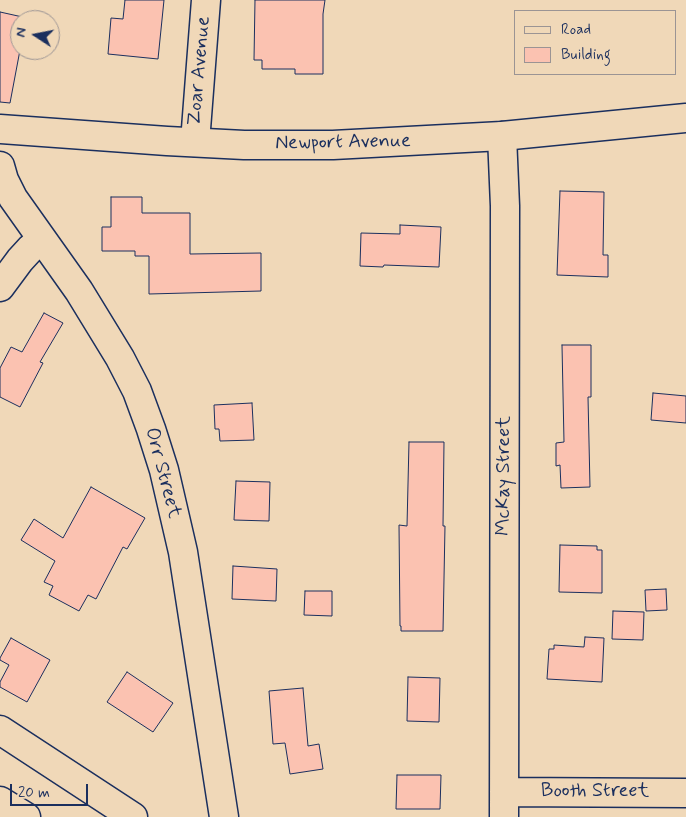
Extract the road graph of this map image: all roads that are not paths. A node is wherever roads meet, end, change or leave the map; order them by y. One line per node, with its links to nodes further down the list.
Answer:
1 (206, 0): 5 (street, Zoar Avenue)
2 (686, 118): 4 (street, Newport Avenue)
3 (0, 129): 5 (street, Newport Avenue)
4 (502, 136): 5 (street, Newport Avenue); 12 (street, McKay Street)
5 (194, 142)
6 (0, 166): 7 (street, Orr Street)
7 (42, 240): 8 (street); 15 (street, Orr Street)
8 (0, 287)
9 (0, 730): 14 (street)
10 (686, 793): 12 (street, Booth Street)
11 (0, 801): 13 (street)
12 (504, 805)
13 (26, 817)
14 (133, 817)
15 (224, 817)

